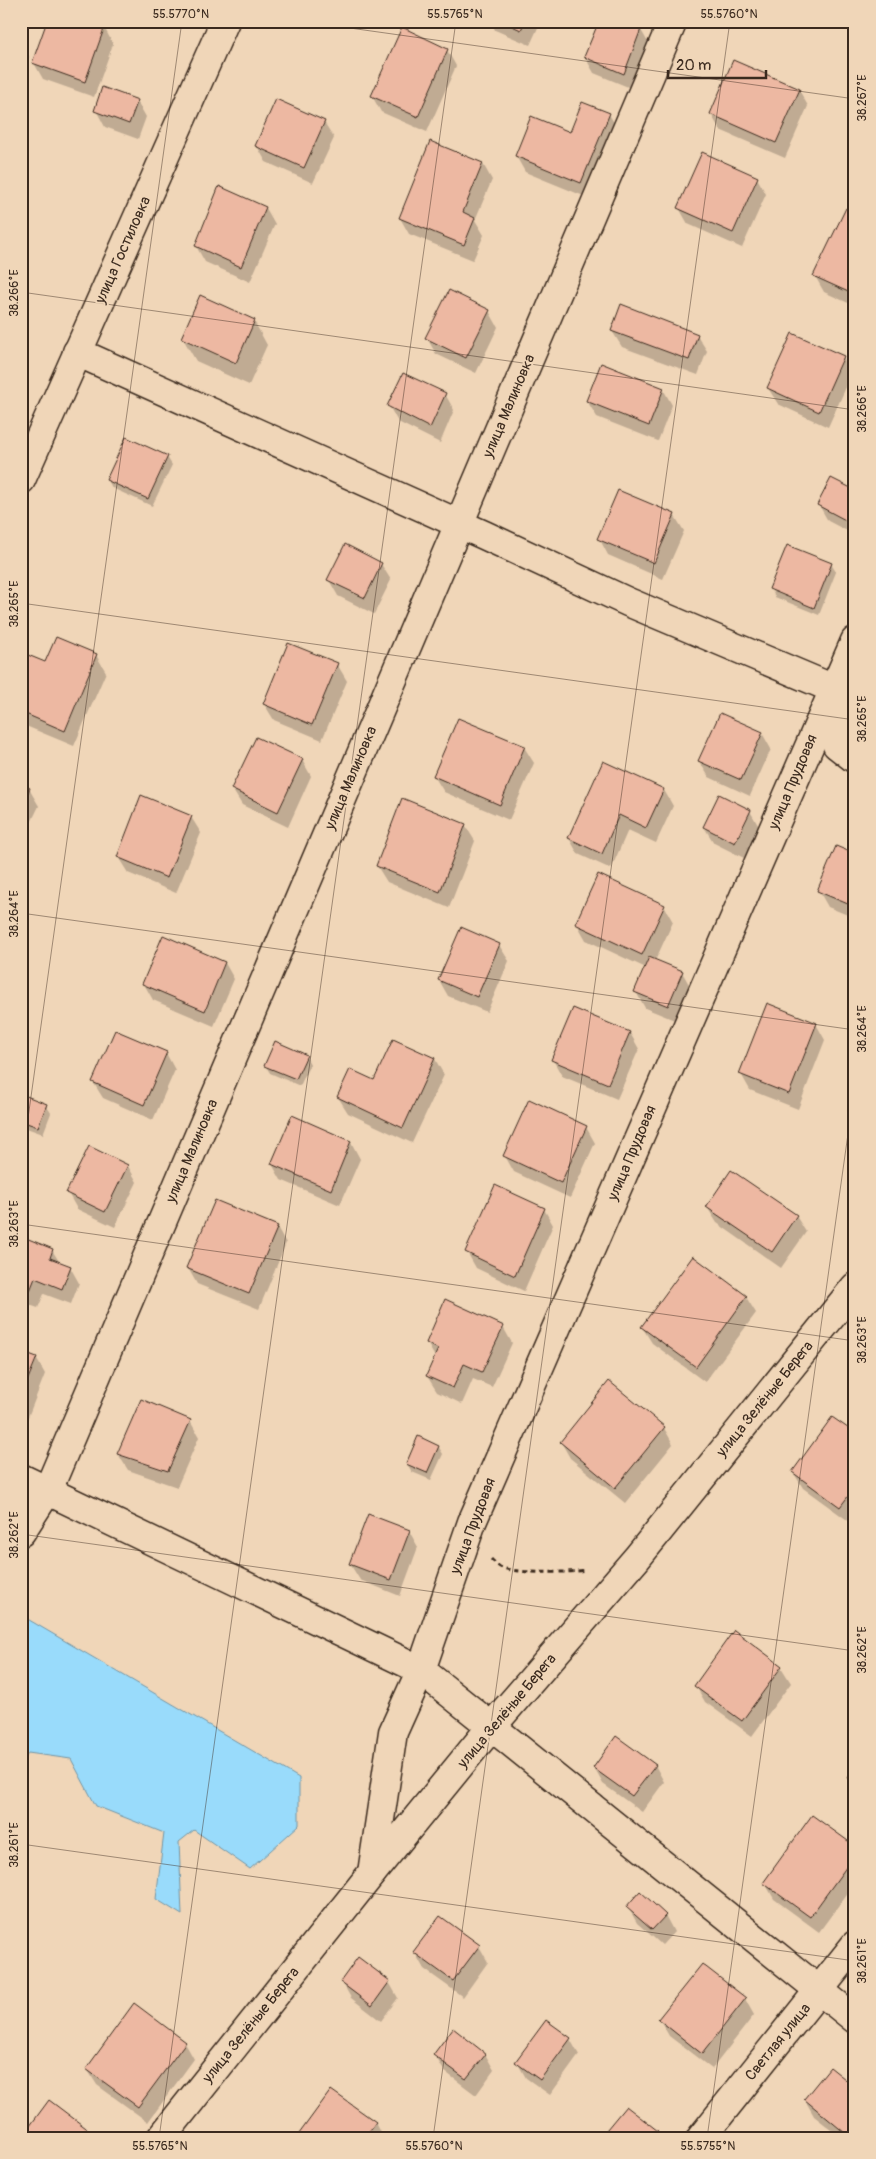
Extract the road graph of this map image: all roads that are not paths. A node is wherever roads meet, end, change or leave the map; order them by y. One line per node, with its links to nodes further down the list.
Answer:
1 (225, 21): 3 (street, улица Гостиловка)
2 (673, 21): 5 (street, улица Малиновка)
3 (77, 352): 4 (street, улица Гостиловка); 5 (street)
4 (21, 480)
5 (458, 526): 7 (street); 11 (street, улица Малиновка)
6 (855, 641): 7 (street, улица Прудовая)
7 (834, 689): 8 (street); 13 (street, улица Прудовая)
8 (855, 759)
9 (855, 1287): 14 (street, улица Зелёные Берега)
10 (21, 1478): 11 (street)
11 (48, 1490): 12 (street, улица Малиновка); 13 (street)
12 (21, 1532)
13 (421, 1670): 14 (street); 15 (street, улица Прудовая)
14 (492, 1726): 15 (street, улица Зелёные Берега); 17 (street)
15 (372, 1873): 19 (street, улица Зелёные Берега)
16 (855, 1945): 17 (street, Светлая улица)
17 (819, 1991): 18 (street); 20 (street, Светлая улица)
18 (855, 2019)
19 (162, 2138)
20 (701, 2138)

